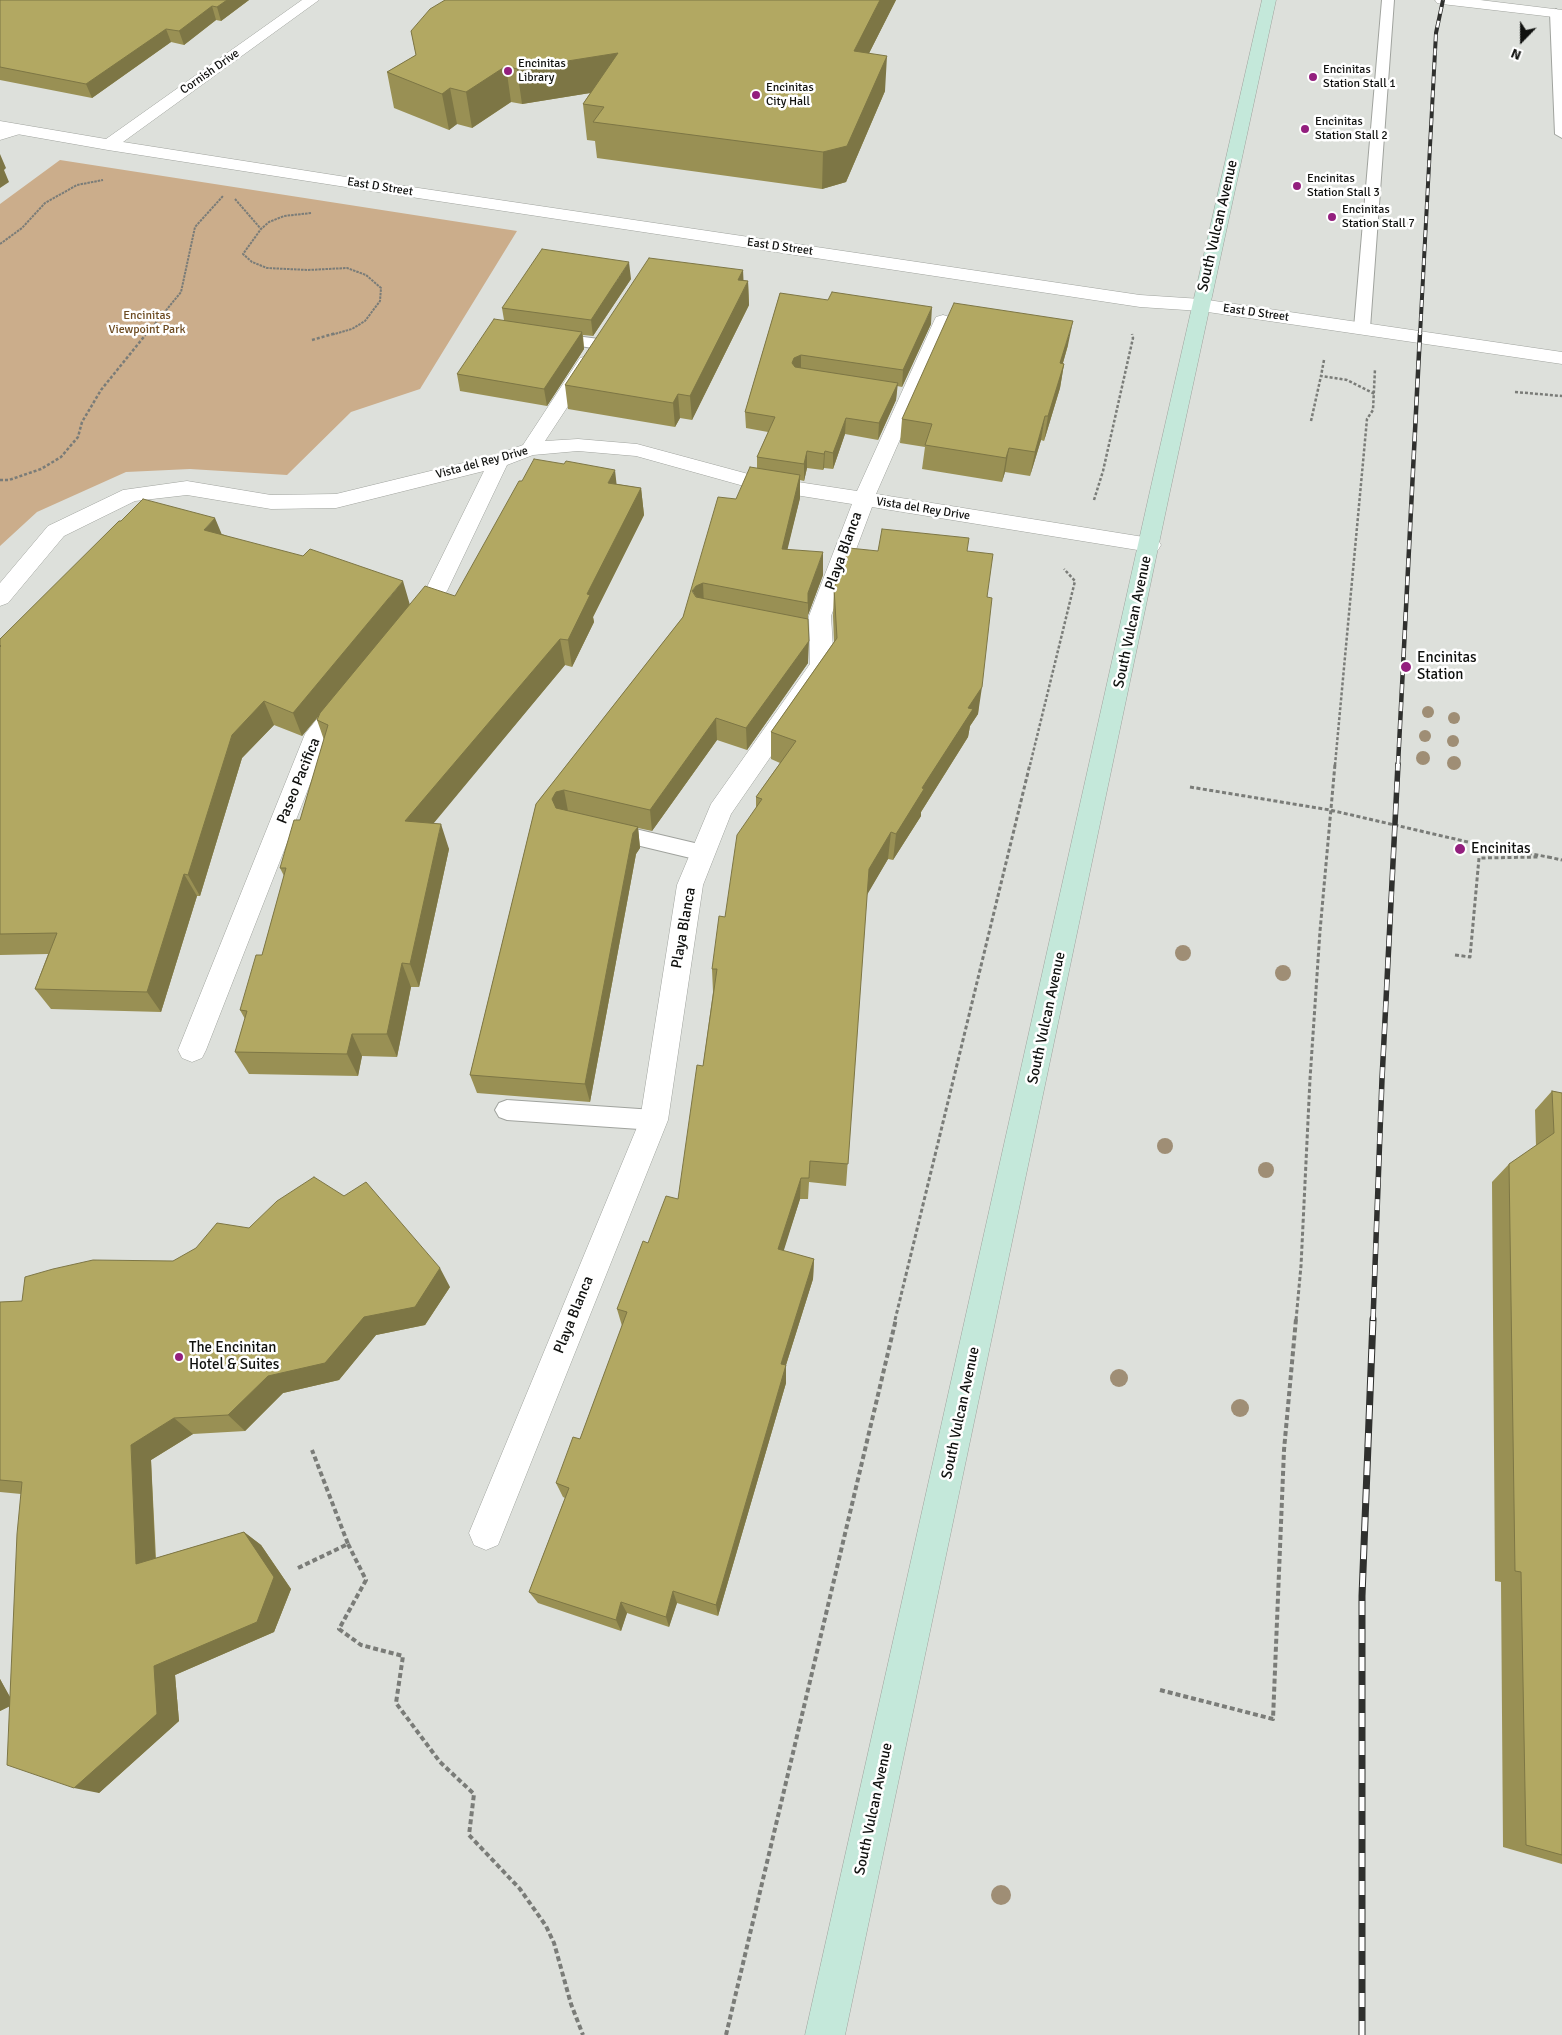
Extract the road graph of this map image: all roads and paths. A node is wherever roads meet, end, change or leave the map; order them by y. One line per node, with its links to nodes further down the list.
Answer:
1 (312, 0): 10 (street, Cornish Drive)
2 (1269, 0): 15 (main road, South Vulcan Avenue)
3 (1388, 0): 17 (lane)
4 (1442, 0): 5 (street)
5 (1559, 13): 8 (lane)
6 (0, 126): 7 (street, East D Street)
7 (17, 130): 9 (street); 10 (street, East D Street)
8 (1562, 134)
9 (0, 135)
10 (108, 145): 11 (street, East D Street)
11 (249, 167): 12 (path); 15 (street, East D Street)
12 (228, 191): 14 (path); 32 (path)
13 (314, 212): 14 (path)
14 (261, 228): 21 (path)
15 (1201, 305): 17 (street, East D Street); 35 (main road, South Vulcan Avenue)
16 (943, 321): 33 (street, Playa Blanca)
17 (1362, 328): 22 (street, East D Street)
18 (1131, 331): 34 (path)
19 (534, 335): 20 (lane)
20 (604, 336): 30 (street)
21 (312, 340)
22 (1562, 358)
23 (1324, 360): 25 (path)
24 (1375, 369): 27 (path)
25 (1321, 376): 27 (path); 29 (path)
26 (1515, 392): 28 (path)
27 (1374, 394): 42 (path)
28 (1562, 396)
29 (1312, 421)
30 (530, 449): 31 (street, Vista del Rey Drive); 33 (street, Vista del Rey Drive)
31 (498, 460): 38 (street, Vista del Rey Drive); 39 (street)
32 (0, 480)
33 (864, 499): 34 (street, Vista del Rey Drive); 44 (street, Playa Blanca)
34 (1082, 534): 35 (street, Vista del Rey Drive); 37 (path)
35 (1150, 545): 58 (main road, South Vulcan Avenue)
36 (1060, 564): 37 (path)
37 (1065, 569): 57 (path)
38 (0, 598)
39 (398, 636)
40 (361, 681): 48 (street, Paseo Pacifica)
41 (1190, 787): 42 (path)
42 (1330, 810): 45 (path); 55 (path)
43 (588, 826): 44 (lane)
44 (703, 853): 50 (street, Playa Blanca)
45 (1548, 857): 46 (path); 47 (path)
46 (1562, 860)
47 (1455, 955)
48 (192, 1050)
49 (507, 1110): 50 (lane)
50 (654, 1120): 52 (street, Playa Blanca)
51 (312, 1450): 53 (path)
52 (486, 1533)
53 (348, 1544): 54 (path); 56 (path)
54 (298, 1568)
55 (1160, 1690)
56 (583, 2035)
57 (726, 2035)
58 (825, 2035)

